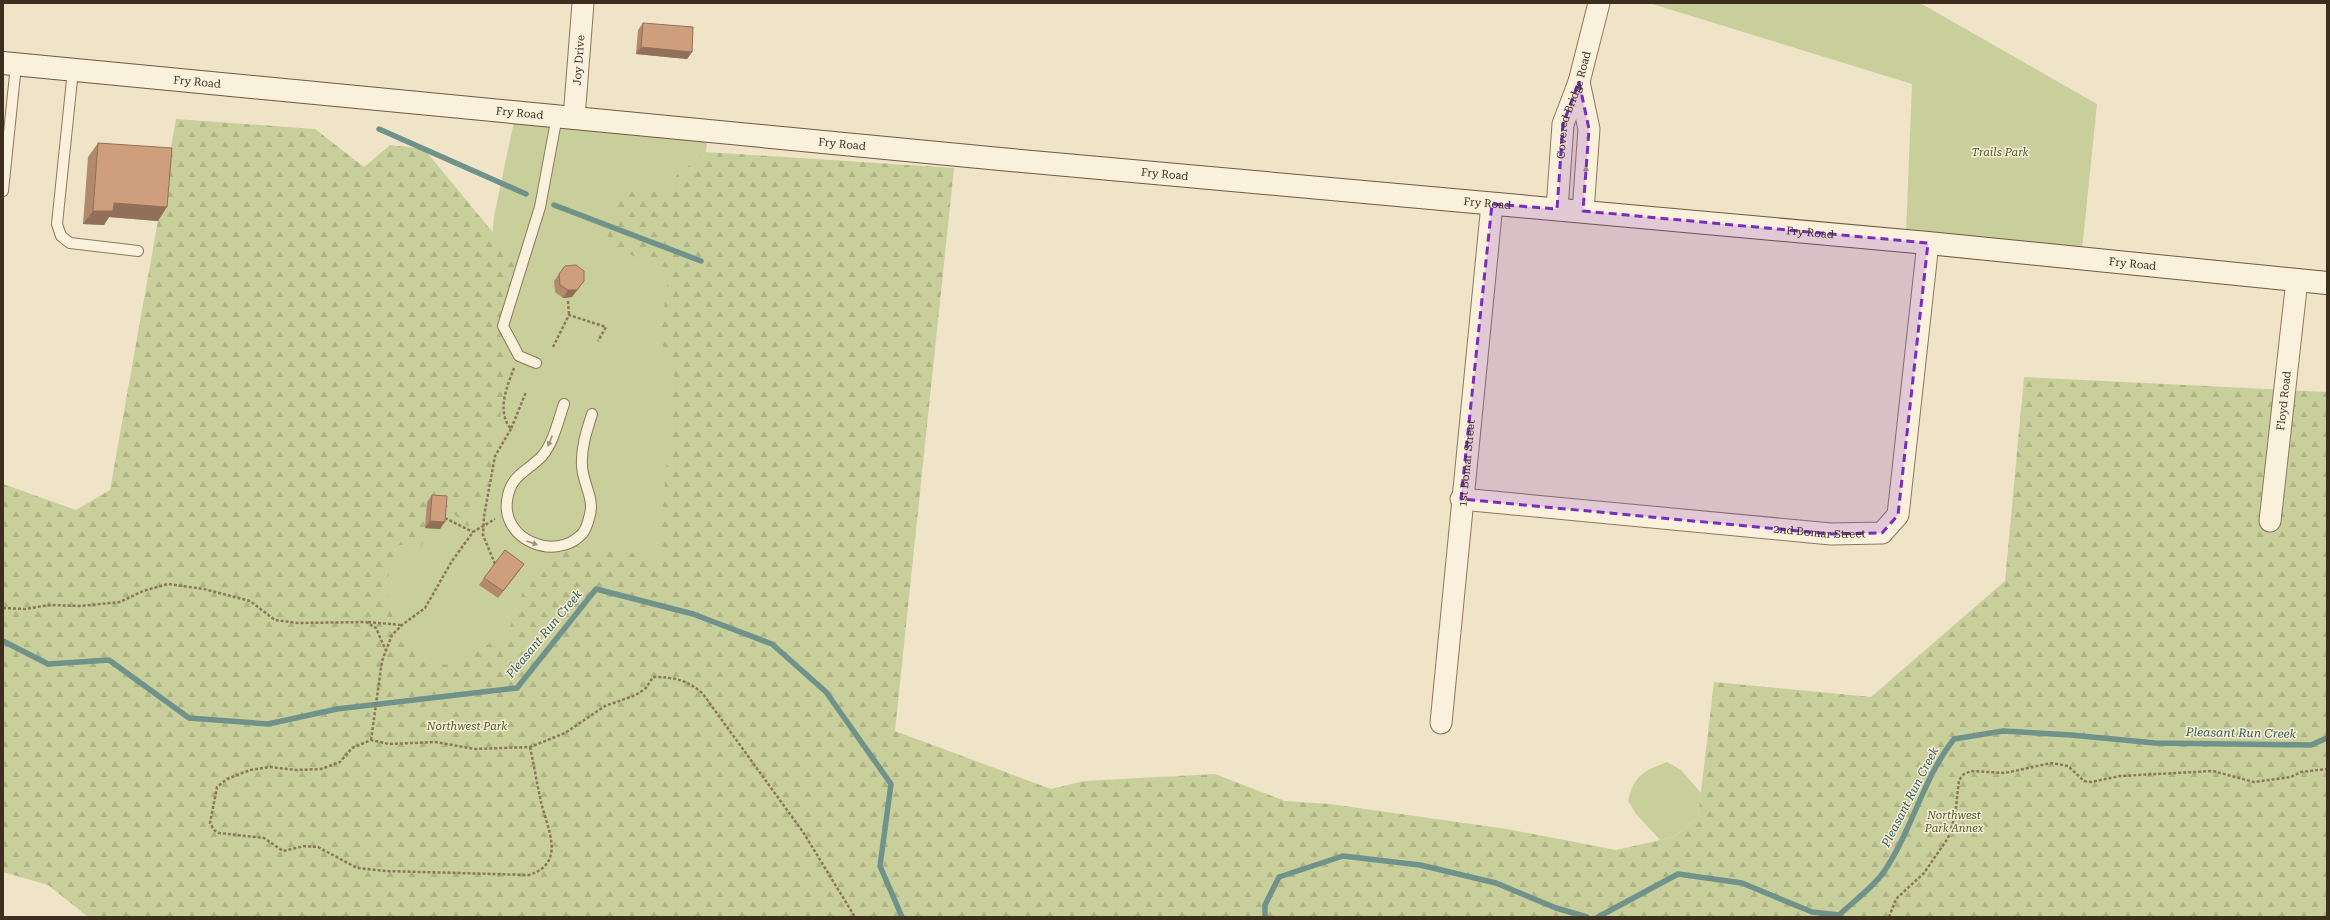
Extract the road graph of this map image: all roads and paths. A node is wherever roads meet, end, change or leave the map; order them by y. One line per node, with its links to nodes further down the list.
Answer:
1 (583, 3): 6 (street, Joy Drive)
2 (1599, 3): 5 (street, Covered Bridge Road)
3 (10, 64): 4 (street, Fry Road); 7 (lane)
4 (73, 70): 6 (street, Fry Road); 12 (lane)
5 (1579, 82): 9 (street, Covered Bridge Road); 10 (street, Covered Bridge Road, one-way to 5)
6 (565, 117): 8 (street, Fry Road); 19 (lane)
7 (3, 191)
8 (1492, 204): 9 (street, Fry Road); 25 (street, 1st Bomar Street)
9 (1557, 208): 10 (street, Fry Road)
10 (1583, 211): 11 (street, Fry Road)
11 (1928, 243): 13 (street, Fry Road); 25 (street, 2nd Bomar Street)
12 (138, 251)
13 (2296, 280): 14 (street, Fry Road); 28 (street, Floyd Road)
14 (2327, 283)
15 (568, 301): 16 (path)
16 (569, 315): 17 (path); 18 (path)
17 (598, 341)
18 (553, 347)
19 (519, 356): 20 (lane); 24 (path)
20 (536, 363)
21 (526, 392): 24 (path)
22 (564, 404): 26 (lane, one-way to 26)
23 (592, 414): 26 (lane, one-way to 23)
24 (511, 429): 29 (path)
25 (1461, 499): 36 (street, 1st Bomar Street)
26 (508, 511): 29 (path)
27 (445, 518): 30 (path)
28 (2270, 521)
29 (484, 525): 30 (path); 31 (path)
30 (473, 532): 34 (path)
31 (494, 564)
32 (3, 608): 33 (path)
33 (366, 622): 34 (path); 35 (path)
34 (402, 625): 35 (path)
35 (386, 651): 37 (path)
36 (1441, 723)
37 (371, 740): 38 (path); 38 (path)
38 (530, 747): 40 (path)
39 (2327, 769): 41 (path)
40 (855, 917)
41 (1889, 917)

